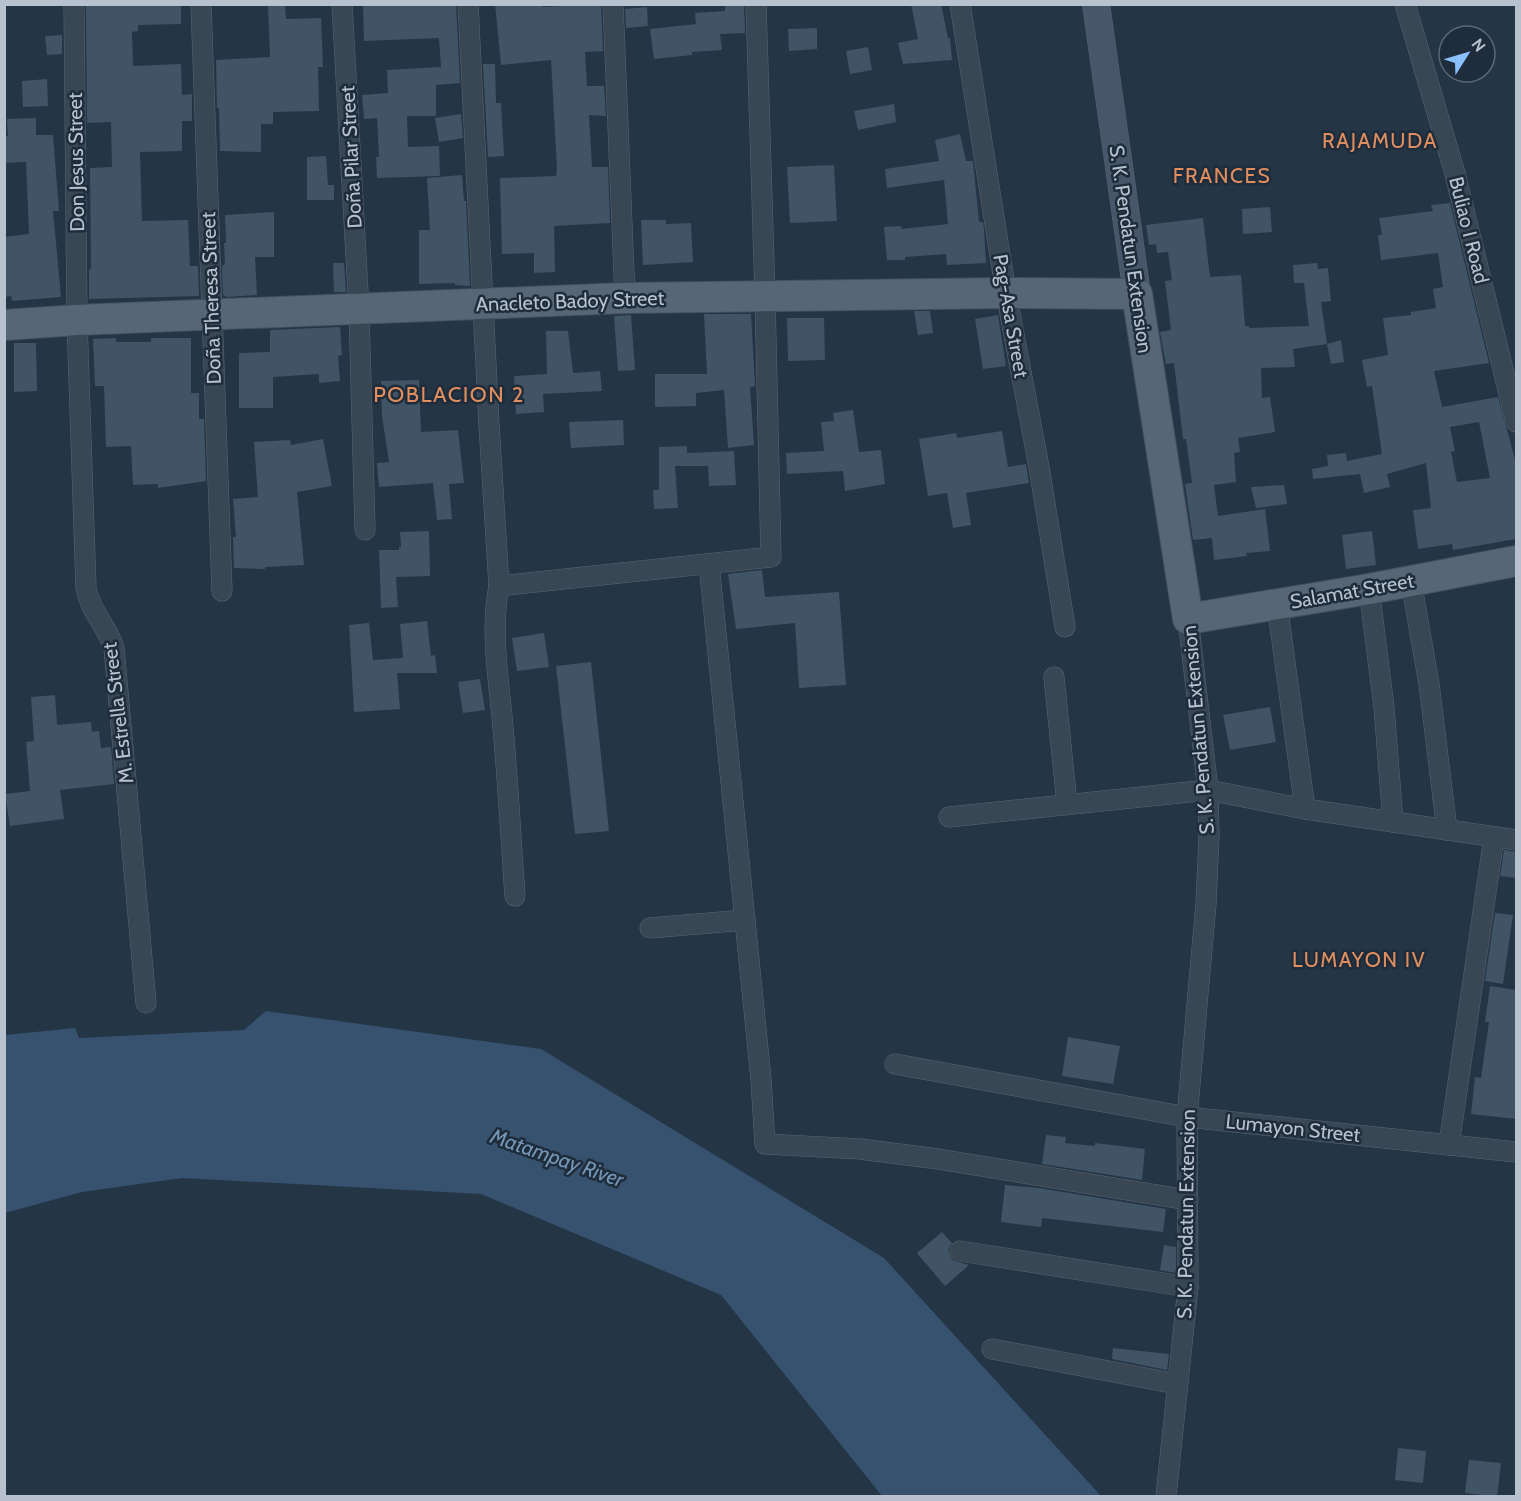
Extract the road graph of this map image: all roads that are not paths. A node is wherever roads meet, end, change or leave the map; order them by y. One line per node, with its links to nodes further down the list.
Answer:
1 (74, 4): 17 (street, Don Jesus Street)
2 (201, 4): 16 (street, Doña Theresa Street)
3 (342, 4): 15 (street, Doña Pilar Street)
4 (468, 4): 14 (street)
5 (613, 4): 13 (street)
6 (756, 4): 12 (street)
7 (960, 4): 10 (street, Pag-Asa Street)
8 (1096, 4): 11 (street, S. K. Pendatun Extension)
9 (1405, 4): 19 (street, Buliao I Road)
10 (1006, 293): 11 (main road, Anacleto Badoy Street); 12 (main road, Anacleto Badoy Street); 29 (street, Pag-Asa Street)
11 (1137, 294): 28 (main road, S. K. Pendatun Extension)
12 (765, 296): 13 (main road, Anacleto Badoy Street); 22 (street)
13 (625, 298): 14 (main road, Anacleto Badoy Street)
14 (484, 304): 15 (main road, Anacleto Badoy Street); 24 (street)
15 (359, 310): 16 (main road, Anacleto Badoy Street); 20 (street, Doña Pilar Street)
16 (212, 315): 17 (main road, Anacleto Badoy Street); 26 (street, Doña Theresa Street)
17 (77, 320): 18 (main road, Anacleto Badoy Street); 42 (street, M. Estrella Street)
18 (4, 325)
19 (1516, 422)
20 (366, 530)
21 (1516, 561): 23 (main road, Salamat Street)
22 (709, 564): 24 (street); 40 (street)
23 (1411, 581): 25 (main road, Salamat Street); 36 (street)
24 (499, 586): 39 (street)
25 (1369, 589): 27 (main road, Salamat Street); 35 (street)
26 (222, 591)
27 (1276, 604): 28 (main road, Salamat Street); 33 (street)
28 (1188, 619): 31 (street, S. K. Pendatun Extension)
29 (1065, 627)
30 (1054, 677): 32 (street)
31 (1208, 790): 32 (street); 33 (street); 44 (street, S. K. Pendatun Extension)
32 (1067, 804): 34 (street)
33 (1305, 808): 35 (street)
34 (949, 817)
35 (1393, 822): 36 (street)
36 (1447, 830): 37 (street)
37 (1494, 837): 38 (street); 45 (street)
38 (1516, 840)
39 (515, 896)
40 (745, 920): 41 (street); 47 (street)
41 (650, 928)
42 (146, 1003)
43 (895, 1064): 44 (street, Lumayon Street)
44 (1187, 1117): 45 (street, Lumayon Street); 47 (street, S. K. Pendatun Extension)
45 (1449, 1145): 46 (street, Lumayon Street)
46 (1516, 1152)
47 (1188, 1200): 49 (street, S. K. Pendatun Extension)
48 (960, 1251): 49 (street)
49 (1188, 1287): 51 (street, S. K. Pendatun Extension)
50 (992, 1349): 51 (street)
51 (1177, 1384): 52 (street, S. K. Pendatun Extension)
52 (1166, 1497)

